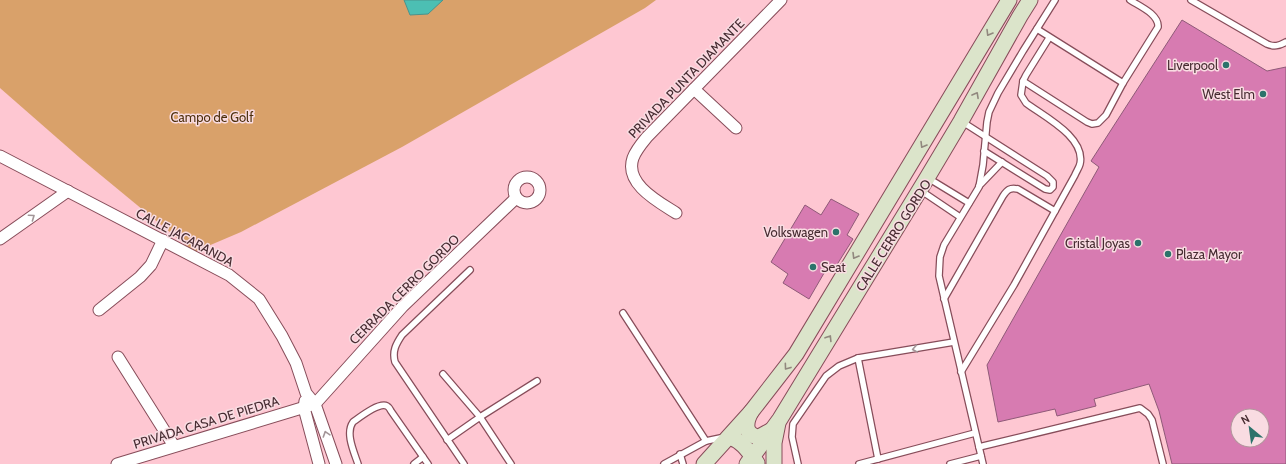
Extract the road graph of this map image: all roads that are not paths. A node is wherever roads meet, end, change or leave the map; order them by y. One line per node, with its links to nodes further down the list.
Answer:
1 (781, 0): 12 (street, PRIVADA PUNTA DIAMANTE)
2 (1009, 0): 42 (main road, CALLE CERRO GORDO, one-way to 42)
3 (1030, 0): 13 (main road, CALLE CERRO GORDO, one-way to 3)
4 (1055, 0): 7 (lane)
5 (1130, 0): 11 (lane)
6 (1191, 0): 9 (lane)
7 (1037, 29): 8 (lane); 15 (lane)
8 (1049, 38): 10 (lane); 11 (lane)
9 (1286, 42)
10 (1023, 81): 11 (lane); 24 (lane)
11 (1123, 83)
12 (694, 89): 14 (street); 25 (street, PRIVADA PUNTA DIAMANTE)
13 (961, 121): 15 (lane); 19 (main road, CALLE CERRO GORDO)
14 (736, 128)
15 (985, 137): 16 (lane); 18 (lane)
16 (984, 151): 18 (lane); 20 (lane)
17 (0, 156): 21 (street, CALLE JACARANDA)
18 (1002, 162): 20 (lane)
19 (924, 184): 23 (lane); 26 (lane); 44 (main road, CALLE CERRO GORDO, one-way to 19)
20 (979, 187): 23 (lane)
21 (68, 191): 27 (street, one-way to 21); 28 (street, CALLE JACARANDA)
22 (516, 198): 40 (street, CERRADA CERRO GORDO)
23 (969, 203): 26 (lane)
24 (1055, 211): 30 (lane); 36 (lane)
25 (676, 213)
26 (960, 217): 30 (lane)
27 (0, 239)
28 (163, 240): 31 (street); 39 (street, CALLE JACARANDA)
29 (470, 270): 48 (lane)
30 (944, 299): 33 (lane)
31 (100, 310)
32 (623, 313): 49 (lane)
33 (954, 342): 35 (lane, one-way to 35); 36 (lane)
34 (118, 357): 50 (street)
35 (858, 358): 55 (lane); 69 (lane)
36 (961, 372): 46 (lane)
37 (443, 374): 43 (lane)
38 (537, 381): 43 (lane)
39 (306, 393): 40 (street, CALLE JACARANDA); 41 (street, CALLE JACARANDA)
40 (315, 404): 41 (street, PRIVADA CASA DE PIEDRA); 59 (street, CALLE JACARANDA, one-way to 40)
41 (304, 408): 50 (street, PRIVADA CASA DE PIEDRA); 58 (street, CALLE JACARANDA)
42 (751, 412): 45 (main road); 47 (main road, CALLE CERRO GORDO)
43 (480, 417): 48 (lane); 64 (lane)
44 (780, 419): 45 (main road, CALLE CERRO GORDO); 68 (main road)
45 (770, 431): 56 (main road, CALLE CERRO GORDO)
46 (975, 433): 51 (lane); 55 (lane)
47 (729, 437): 49 (lane); 56 (main road); 67 (main road, CALLE CERRO GORDO)
48 (447, 440): 63 (lane)
49 (706, 441): 52 (lane)
50 (174, 446): 57 (street, PRIVADA CASA DE PIEDRA)
51 (979, 448): 53 (lane); 73 (lane)
52 (680, 454): 65 (lane); 66 (lane)
53 (981, 456): 71 (lane); 72 (lane)
54 (423, 457): 60 (lane); 61 (lane); 62 (lane)
55 (878, 459): 70 (lane)
56 (752, 461)
57 (117, 464)
58 (319, 464)
59 (336, 464)
60 (358, 464)
61 (414, 464)
62 (428, 464)
63 (464, 464)
64 (511, 464)
65 (664, 464)
66 (682, 464)
67 (704, 464)
68 (774, 464)
69 (798, 464)
70 (859, 464)
71 (950, 464)
72 (983, 464)
73 (1163, 464)

